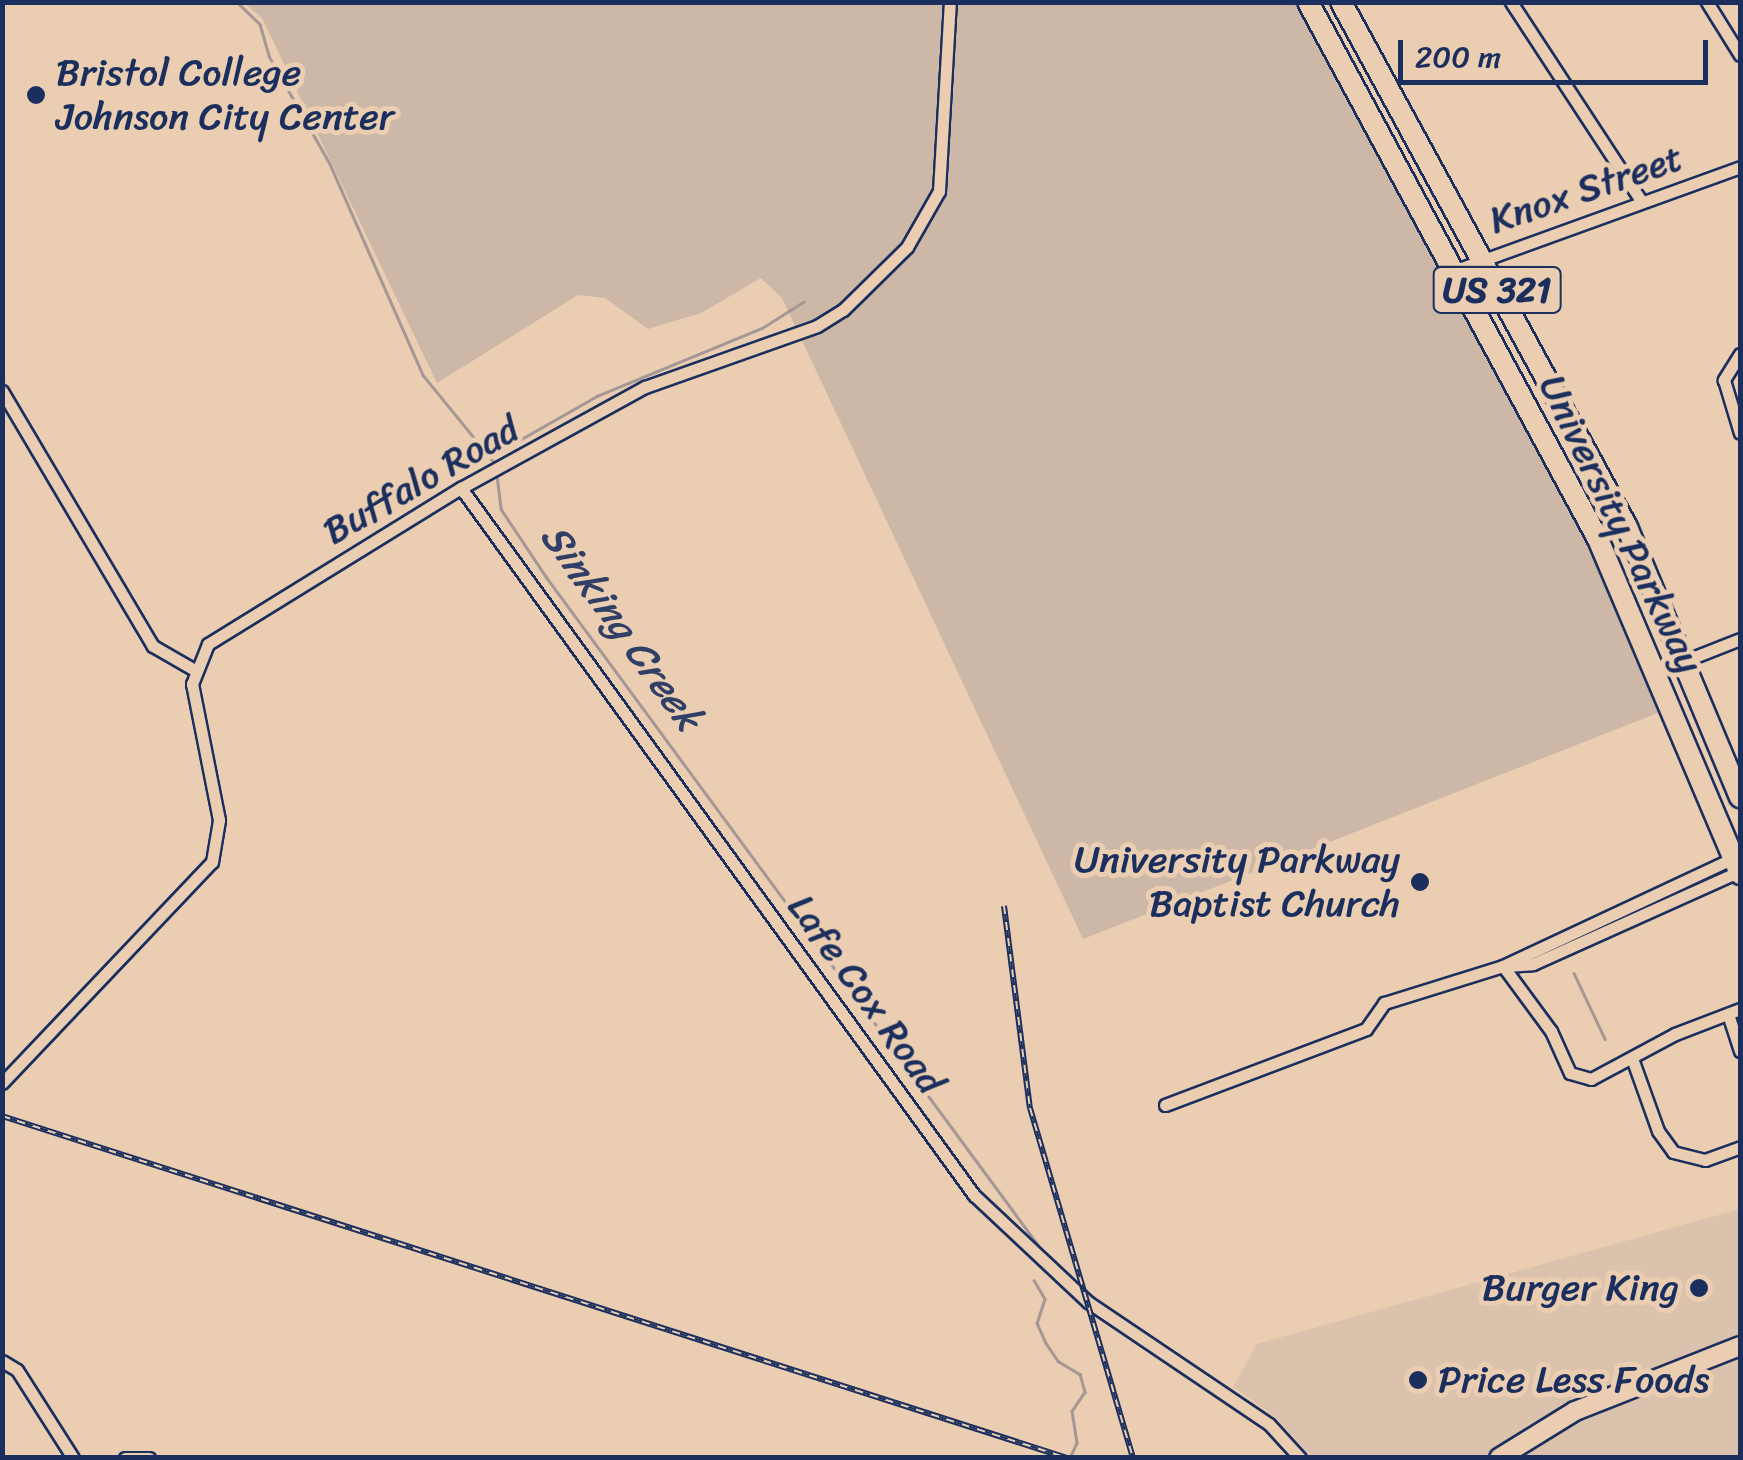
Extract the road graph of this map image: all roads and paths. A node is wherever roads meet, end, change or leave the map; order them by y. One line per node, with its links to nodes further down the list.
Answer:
1 (950, 2): 17 (street, Buffalo Road)
2 (1308, 2): 6 (highway, University Parkway / US 321)
3 (1511, 2): 9 (street)
4 (1707, 2): 7 (street)
5 (1346, 11): 6 (highway); 10 (highway, University Parkway / US 321)
6 (1325, 33): 11 (highway, University Parkway / US 321)
7 (1740, 55)
8 (1740, 166): 9 (street, Knox Street)
9 (1641, 201): 10 (street, Knox Street)
10 (1480, 258): 11 (street, Knox Street); 15 (highway, University Parkway / US 321)
11 (1453, 271): 16 (highway, University Parkway / US 321)
12 (1740, 354): 14 (street)
13 (2, 391): 20 (street)
14 (1740, 433)
15 (1587, 454): 16 (highway); 19 (highway, University Parkway / US 321)
16 (1560, 468): 21 (highway, University Parkway / US 321)
17 (462, 488): 20 (street, Buffalo Road); 37 (street, Lafe Cox Road)
18 (1740, 639): 19 (street)
19 (1684, 662): 21 (street); 22 (highway, University Parkway / US 321)
20 (193, 669): 29 (street)
21 (1656, 672): 23 (highway, University Parkway / US 321)
22 (1740, 801): 23 (highway)
23 (1716, 814): 24 (highway, University Parkway / US 321)
24 (1738, 868): 25 (street)
25 (1503, 966): 28 (street); 30 (street)
26 (1734, 1011): 27 (street); 28 (street)
27 (1740, 1051)
28 (1634, 1062): 31 (street)
29 (2, 1083)
30 (1165, 1105)
31 (1740, 1147)
32 (1740, 1346): 38 (main road)
33 (2, 1361): 34 (street)
34 (73, 1458)
35 (125, 1458): 36 (street)
36 (150, 1458)
37 (1300, 1458)
38 (1499, 1458)

